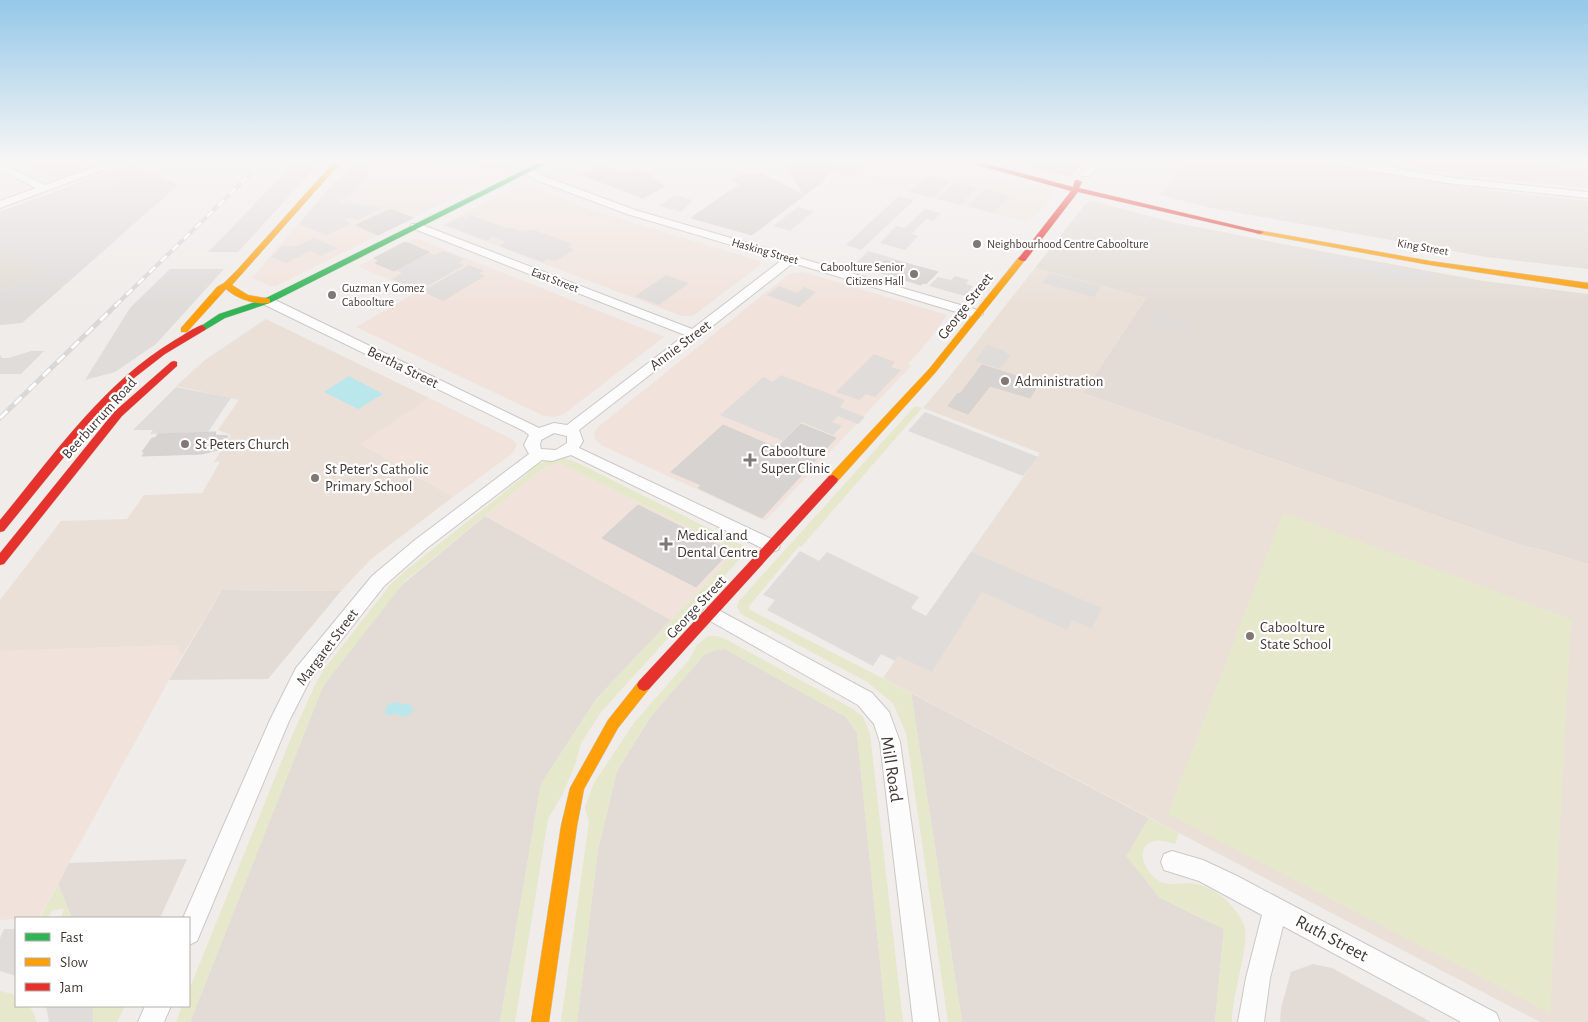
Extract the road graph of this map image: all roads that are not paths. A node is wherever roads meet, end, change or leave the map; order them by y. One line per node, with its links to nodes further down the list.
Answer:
1 (297, 208): 9 (main road)
2 (453, 208): 7 (main road, Beerburrum Road)
3 (620, 208): 8 (street, Hasking Street)
4 (1059, 208): 14 (main road, George Street)
5 (1155, 208): 12 (main road, King Street)
6 (1186, 208): 10 (main road, King Street)
7 (416, 226): 13 (main road, Beerburrum Road); 16 (street, East Street)
8 (791, 258): 14 (street, Hasking Street); 16 (street, Annie Street)
9 (241, 271): 11 (main road); 13 (main road)
10 (1588, 277)
11 (227, 285): 13 (main road); 17 (main road)
12 (1588, 286)
13 (267, 301): 15 (main road, Beerburrum Road); 17 (main road, Beerburrum Road); 20 (street, Bertha Street)
14 (977, 314): 24 (main road, George Street)
15 (238, 322)
16 (694, 334): 19 (street, Annie Street)
17 (178, 341): 23 (main road, Beerburrum Road)
18 (183, 357): 25 (main road, Beerburrum Road)
19 (570, 430): 20 (street); 21 (street)
20 (538, 434): 22 (street)
21 (570, 450): 22 (street); 24 (street)
22 (539, 454): 29 (street, Margaret Street)
23 (0, 528)
24 (772, 546): 26 (main road, George Street)
25 (0, 561)
26 (711, 613): 32 (main road, George Street); 33 (street, Mill Road)
27 (1172, 862): 28 (street, Ruth Street)
28 (1276, 908): 34 (street); 35 (street, Ruth Street)
29 (190, 931)
30 (158, 1007): 31 (street)
31 (151, 1022)
32 (540, 1022)
33 (926, 1022)
34 (1251, 1022)
35 (1487, 1022)

